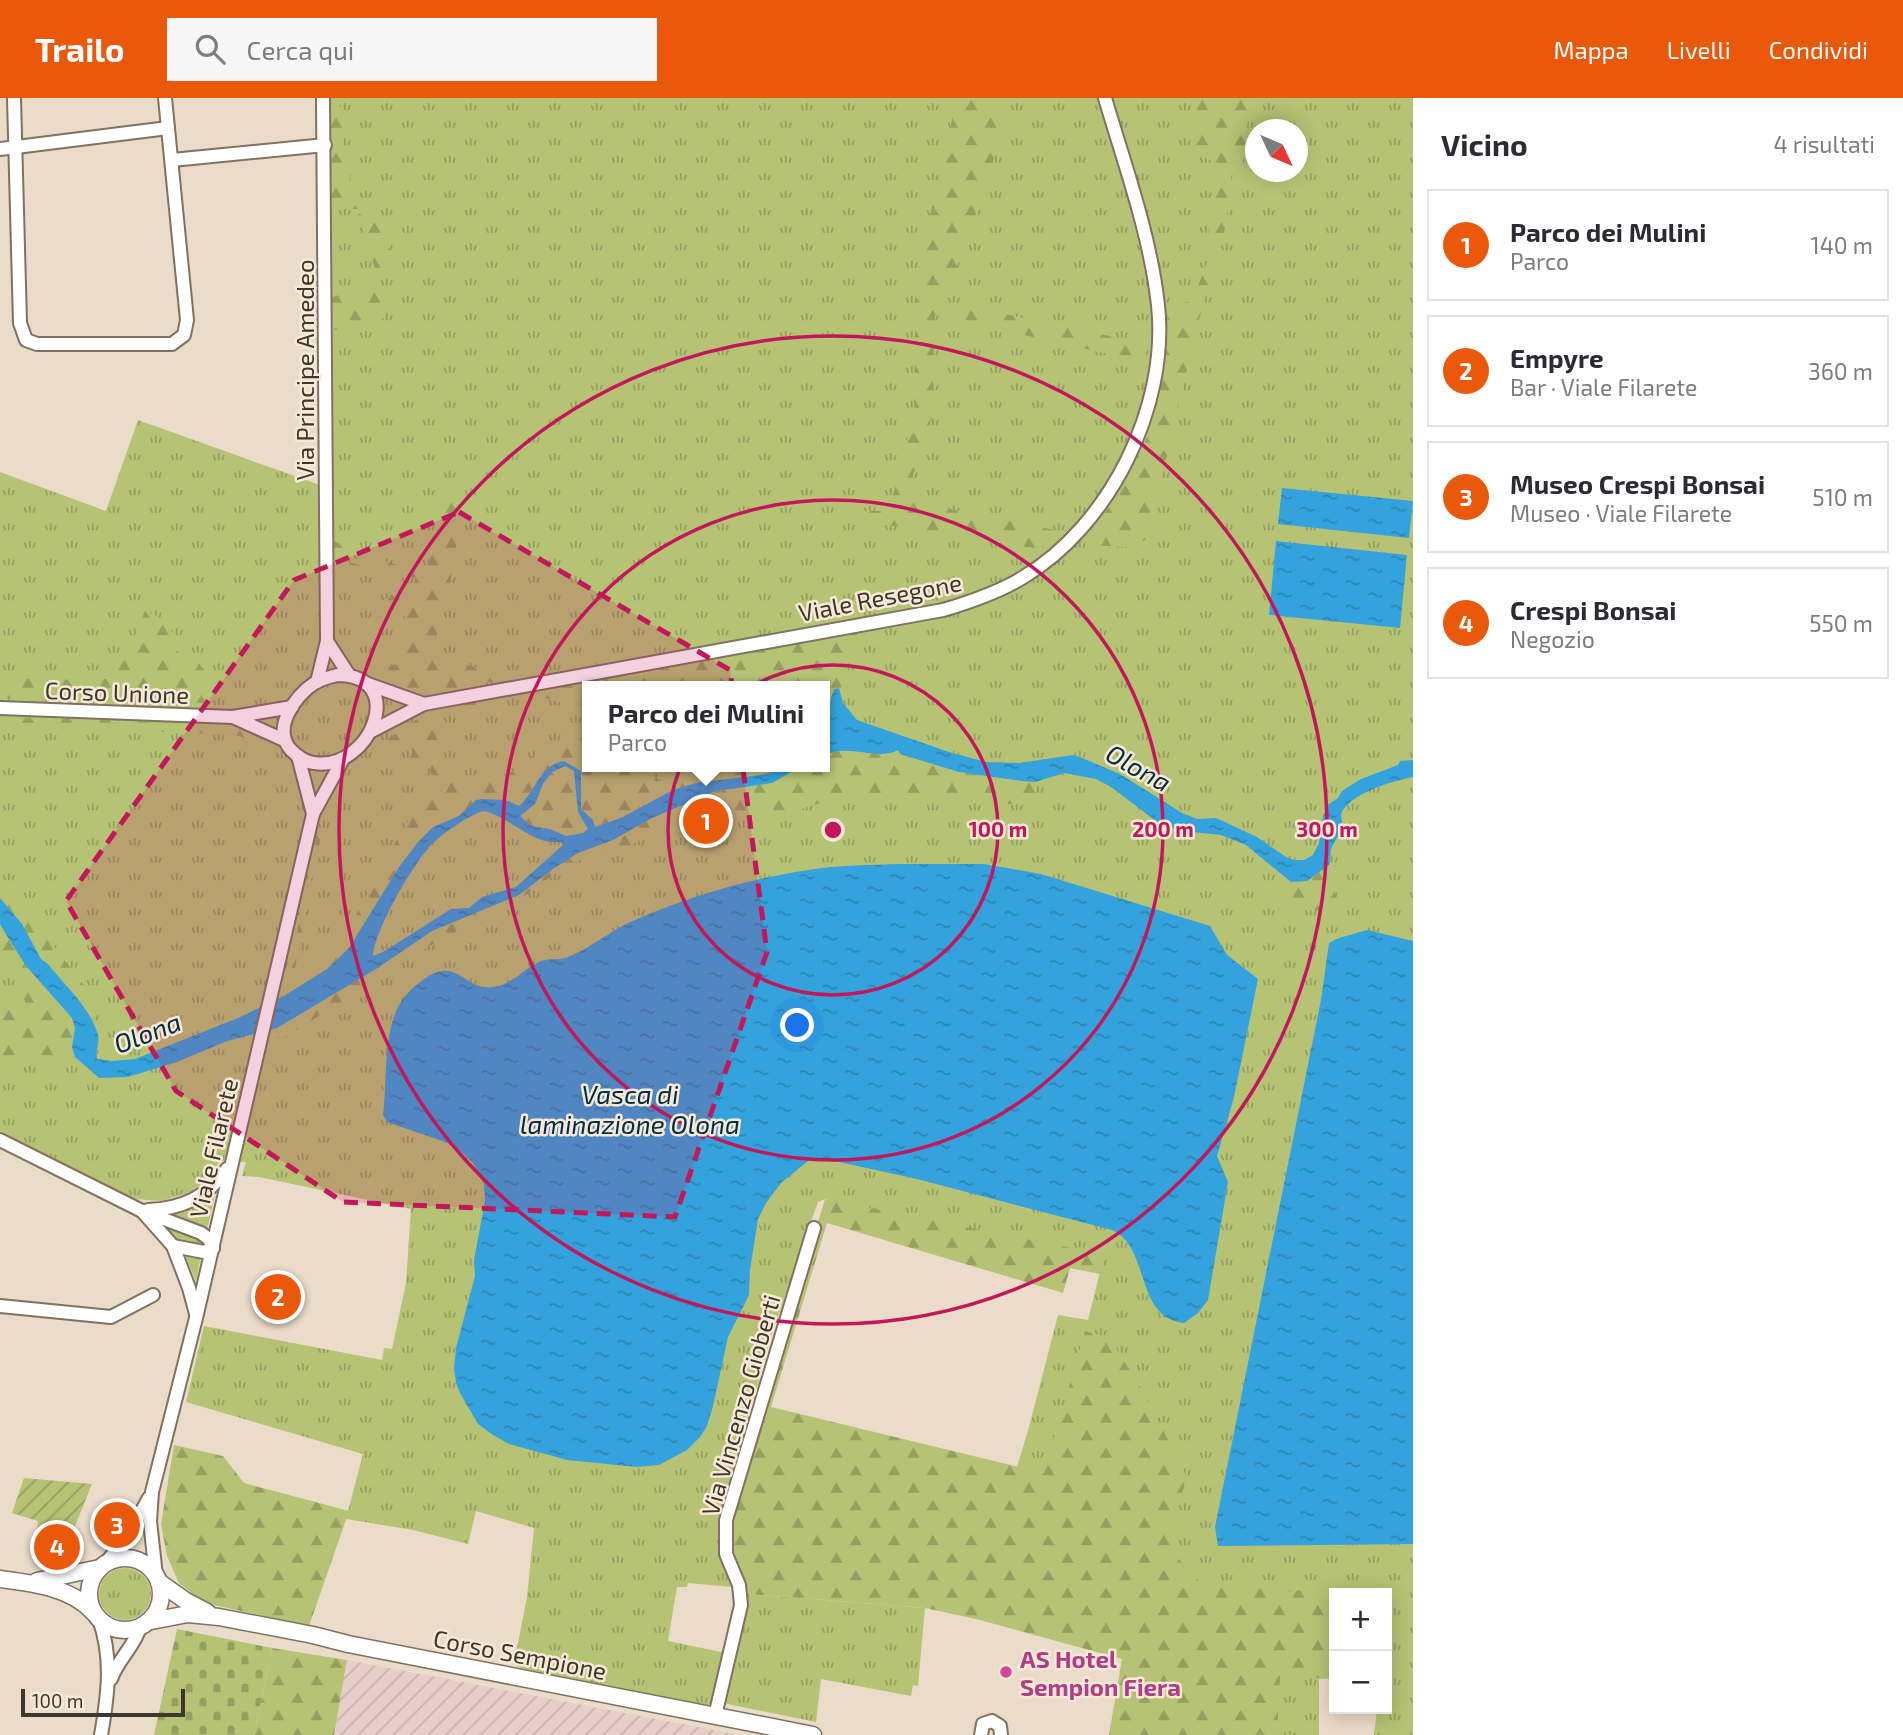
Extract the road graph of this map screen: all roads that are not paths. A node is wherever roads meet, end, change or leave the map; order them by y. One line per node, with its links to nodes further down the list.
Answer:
1 (14, 98): 7 (street)
2 (165, 98): 5 (street)
3 (323, 98): 6 (street, Via Principe Amedeo)
4 (1105, 98): 14 (street, Viale Resegone)
5 (169, 128): 7 (street); 9 (street)
6 (325, 145): 9 (street); 10 (street, Via Principe Amedeo)
7 (15, 148): 8 (street); 9 (street)
8 (0, 149)
9 (172, 160)
10 (327, 641): 11 (street); 12 (street, Via Principe Amedeo)
11 (349, 675): 12 (street); 13 (street)
12 (317, 682): 15 (street)
13 (364, 682): 14 (street); 18 (street)
14 (424, 704): 18 (street, Viale Resegone)
15 (292, 707): 17 (street, Corso Unione); 19 (street)
16 (0, 708): 17 (street, Corso Unione)
17 (233, 717): 19 (street, Corso Unione)
18 (372, 731): 21 (street)
19 (284, 740): 20 (street)
20 (298, 756): 21 (street); 22 (street, Viale Filarete)
21 (343, 759): 22 (street, Viale Filarete)
22 (313, 814): 24 (street, Viale Filarete)
23 (0, 1140): 25 (street)
24 (231, 1163): 25 (street); 28 (street, Viale Filarete)
25 (140, 1210): 27 (street); 28 (street)
26 (814, 1228): 41 (street, Via Vincenzo Gioberti)
27 (173, 1246): 28 (street); 31 (street)
28 (213, 1248): 31 (street, Viale Filarete)
29 (153, 1295): 30 (street)
30 (0, 1306)
31 (197, 1318): 32 (street, Viale Filarete)
32 (152, 1492): 33 (street, Viale Filarete); 35 (street, Viale Filarete)
33 (102, 1566): 35 (main road); 36 (main road); 37 (main road)
34 (0, 1579): 36 (main road)
35 (158, 1579): 38 (main road, Corso Sempione); 39 (main road)
36 (23, 1582): 37 (main road)
37 (97, 1617): 39 (main road); 40 (street)
38 (219, 1617): 39 (main road, Corso Sempione); 41 (main road, Corso Sempione)
39 (146, 1624): 40 (street)
40 (109, 1686): 42 (street)
41 (715, 1716): 43 (main road, Corso Sempione)
42 (101, 1735)
43 (813, 1735)
44 (981, 1735): 45 (street)
45 (1001, 1735)

